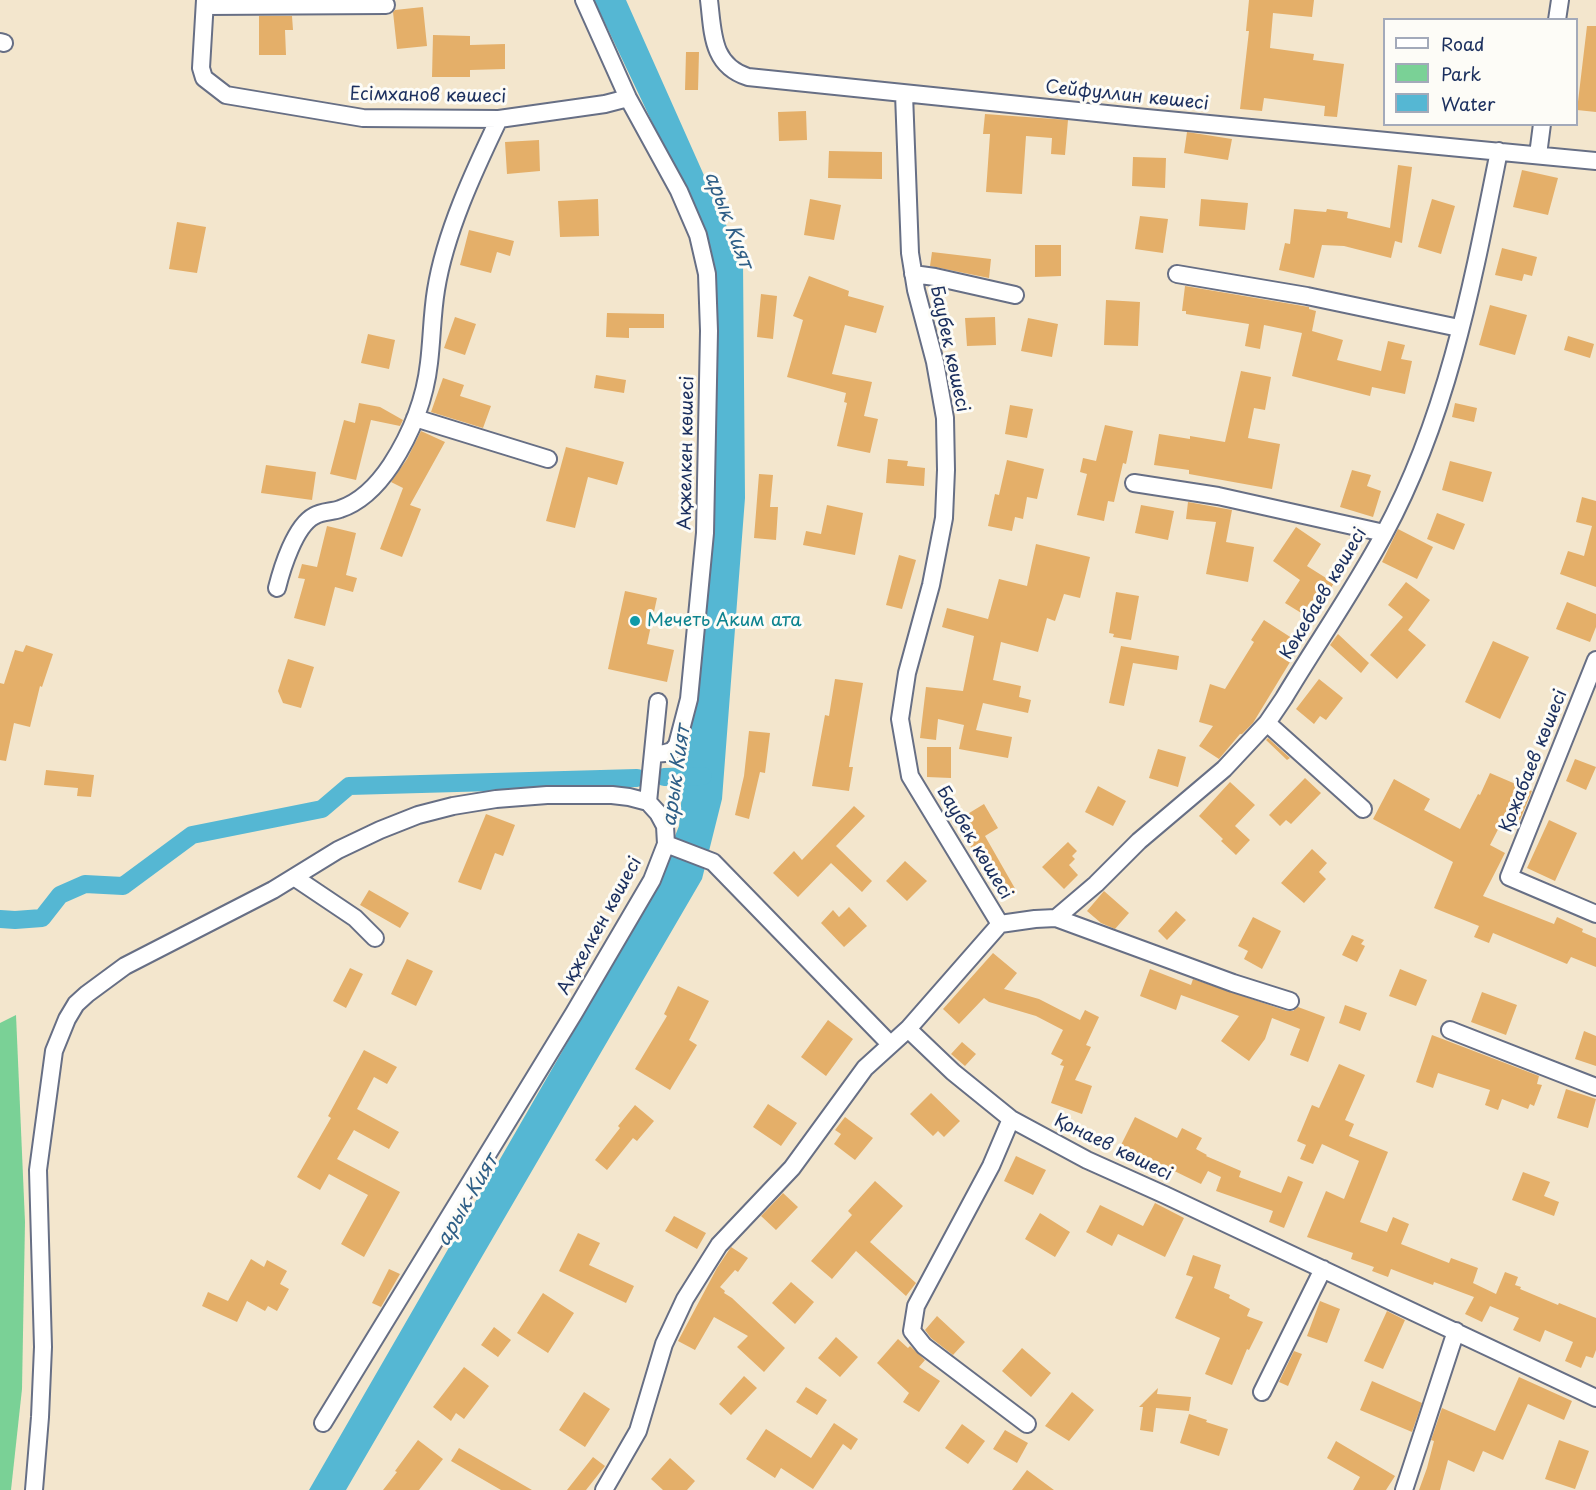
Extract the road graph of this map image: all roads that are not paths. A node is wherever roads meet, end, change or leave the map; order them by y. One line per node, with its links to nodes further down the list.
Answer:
1 (584, 0): 8 (street, Ақжелкен көшесі)
2 (709, 0): 7 (street, Сейфуллин көшесі)
3 (1560, 0): 6 (street)
4 (205, 3): 5 (street); 9 (street, Есімханов көшесі)
5 (386, 5)
6 (1557, 18)
7 (904, 94): 11 (street, Сейфуллин көшесі); 14 (street, Баубек көшесі)
8 (628, 98): 9 (street, Есімханов көшесі); 26 (street, Ақжелкен көшесі)
9 (499, 119): 18 (street)
10 (1542, 126): 12 (street)
11 (1499, 151): 12 (street, Сейфуллин көшесі); 17 (street, Көкебаев көшесі)
12 (1538, 155): 13 (street, Сейфуллин көшесі)
13 (1596, 160)
14 (914, 274): 16 (street); 33 (street, Баубек көшесі)
15 (1177, 274): 17 (street)
16 (1015, 295)
17 (1459, 328): 21 (street, Көкебаев көшесі)
18 (415, 418): 19 (street); 22 (street)
19 (548, 459)
20 (1134, 483): 21 (street)
21 (1384, 533): 25 (street, Көкебаев көшесі)
22 (277, 588)
23 (1596, 660): 31 (street, Қожабаев көшесі)
24 (658, 702): 26 (street)
25 (1268, 723): 28 (street); 32 (street, Көкебаев көшесі)
26 (652, 754): 27 (street)
27 (648, 802): 29 (street); 30 (street)
28 (1363, 809)
29 (668, 844): 38 (street); 45 (street, Ақжелкен көшесі)
30 (294, 877): 34 (street); 47 (street)
31 (1596, 914)
32 (1056, 918): 33 (street); 35 (street)
33 (1000, 924): 36 (street, Баубек көшесі)
34 (375, 938)
35 (1290, 1001)
36 (908, 1029): 38 (street, Баубек көшесі); 40 (street, Қонаев көшесі)
37 (1450, 1030): 39 (street)
38 (890, 1044): 48 (street, Баубек көшесі)
39 (1596, 1088)
40 (1011, 1119): 41 (street, Қонаев көшесі); 46 (street)
41 (1323, 1269): 42 (street, Қонаев көшесі); 43 (street)
42 (1456, 1331): 44 (street, Қонаев көшесі); 49 (street)
43 (1262, 1392)
44 (1596, 1398)
45 (323, 1424)
46 (1027, 1424)
47 (34, 1490)
48 (604, 1490)
49 (1404, 1490)

